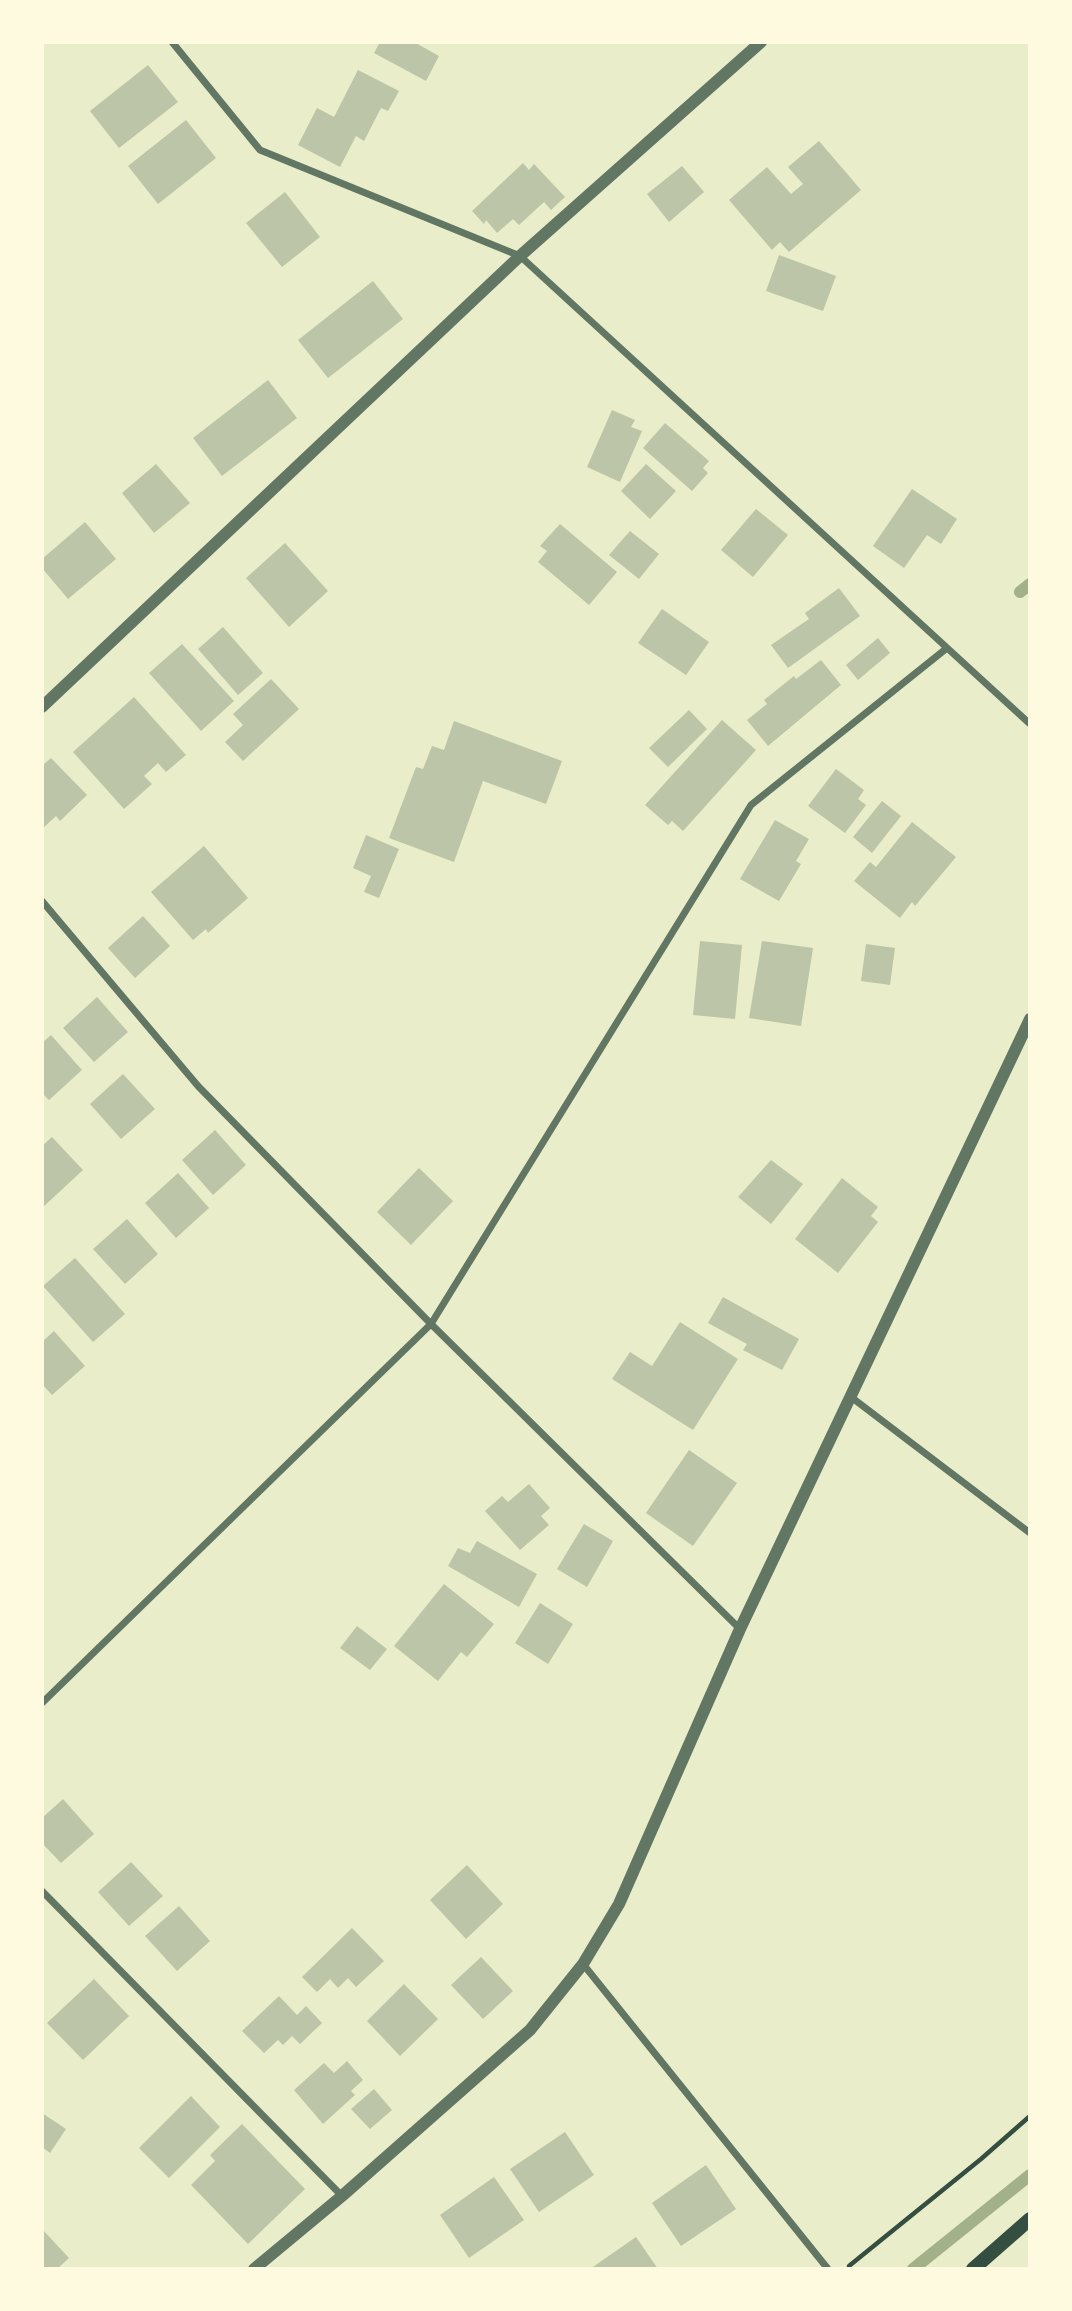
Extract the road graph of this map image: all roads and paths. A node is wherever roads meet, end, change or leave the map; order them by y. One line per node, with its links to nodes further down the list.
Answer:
1 (172, 42): 3 (street)
2 (761, 42): 3 (street)
3 (520, 256): 4 (street); 5 (street)
4 (947, 648): 6 (street); 9 (street)
5 (42, 707)
6 (1030, 724)
7 (42, 901): 9 (street)
8 (1030, 1019): 10 (street)
9 (431, 1324): 12 (street); 13 (street)
10 (850, 1397): 11 (street); 12 (street)
11 (1030, 1533)
12 (740, 1629): 15 (street)
13 (42, 1703)
14 (42, 1891): 17 (street)
15 (583, 1964): 17 (street); 20 (street)
16 (1030, 2116): 21 (path)
17 (342, 2196): 19 (street)
18 (1030, 2219): 22 (main road)
19 (254, 2269)
20 (828, 2269)
21 (846, 2269)
22 (973, 2269)

